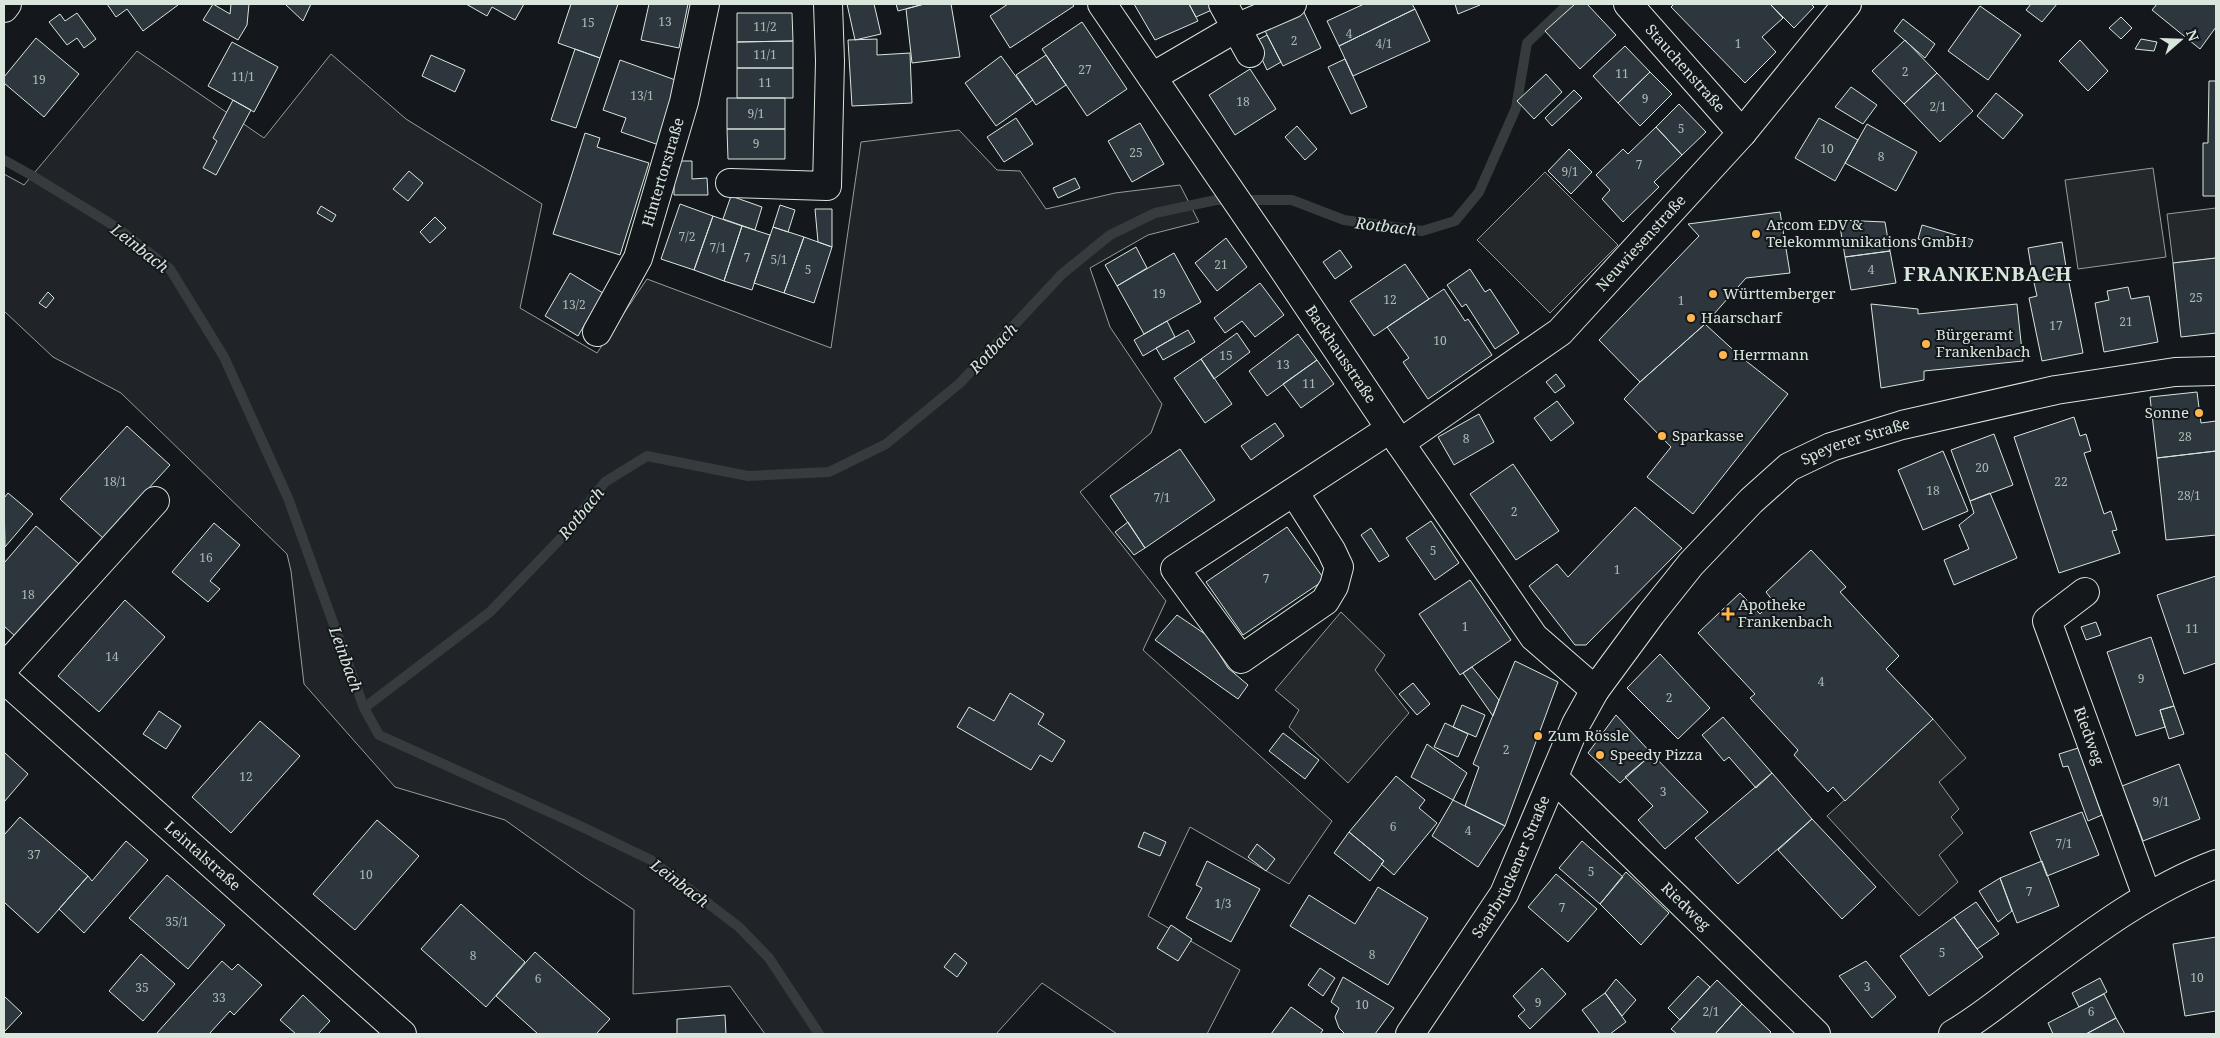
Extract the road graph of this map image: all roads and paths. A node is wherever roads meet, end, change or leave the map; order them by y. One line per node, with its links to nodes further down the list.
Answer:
1 (7, 4): 9 (street)
2 (705, 4): 15 (street, Hintertorstraße)
3 (828, 4): 14 (street)
4 (1102, 4): 12 (street, Backhausstraße)
5 (1223, 4): 10 (street)
6 (1292, 4): 10 (street)
7 (1628, 4): 13 (street, Stauchenstraße)
8 (1847, 4): 13 (street, Neuwiesenstraße)
9 (4, 8)
10 (1236, 28): 11 (street); 12 (street)
11 (1250, 53)
12 (1152, 77): 17 (street, Backhausstraße)
13 (1742, 133): 17 (street, Neuwiesenstraße)
14 (730, 183)
15 (597, 332)
16 (2216, 371): 23 (street, Speyerer Straße)
17 (1395, 436): 18 (street, Neuwiesenstraße); 23 (street, Backhausstraße)
18 (1294, 492): 18 (street, Neuwiesenstraße)
19 (155, 501): 21 (street)
20 (2085, 592): 26 (street, Riedweg)
21 (4, 668)
22 (4, 679): 27 (street, Leintalstraße)
23 (1595, 690): 24 (street, Saarbrückener Straße)
24 (1554, 778): 28 (street, Saarbrückener Straße); 29 (street, Riedweg)
25 (2216, 864): 26 (street)
26 (2147, 896): 30 (street)
27 (402, 1034)
28 (1410, 1034)
29 (1816, 1034)
30 (1953, 1034)

